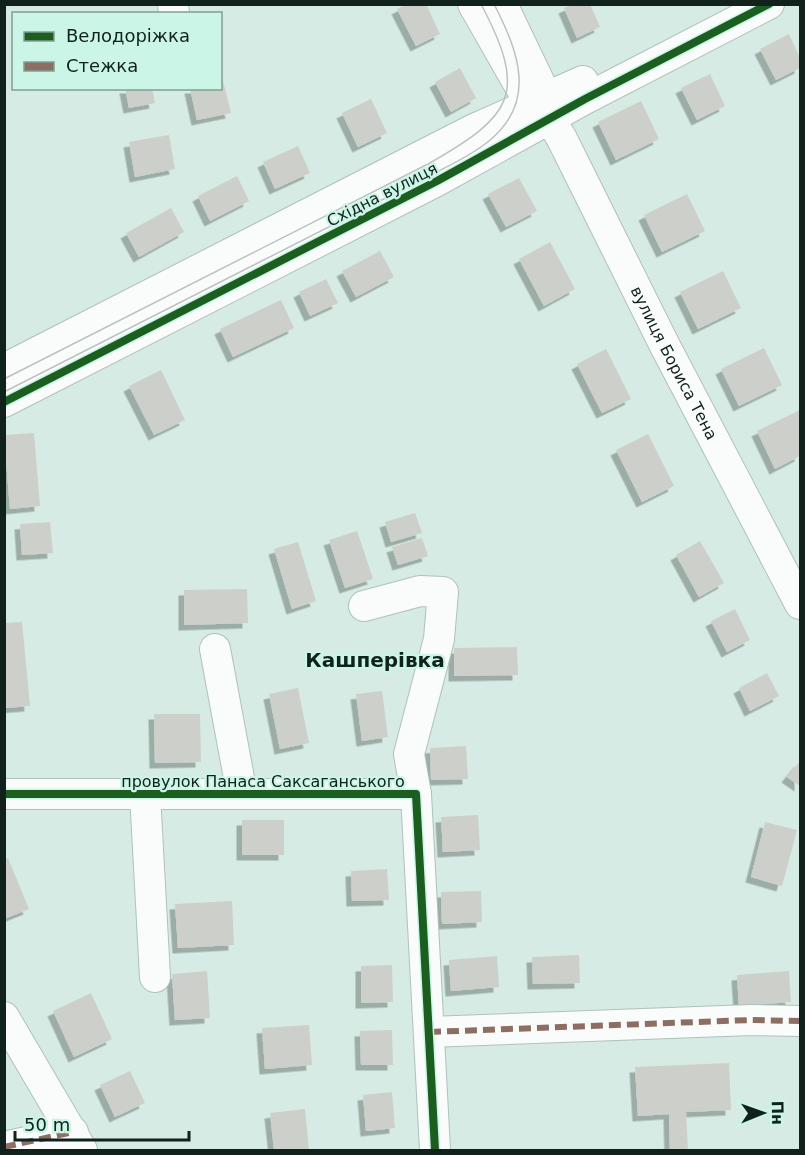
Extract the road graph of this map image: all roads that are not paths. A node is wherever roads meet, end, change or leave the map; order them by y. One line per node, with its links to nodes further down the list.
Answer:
1 (473, 4): 5 (street, вулиця Бориса Тена)
2 (502, 4): 5 (street, вулиця Бориса Тена)
3 (732, 4): 5 (street, Східна вулиця)
4 (769, 4): 5 (street, Східна вулиця)
5 (543, 106): 6 (street, Східна вулиця); 7 (street, Східна вулиця); 8 (street, вулиця Бориса Тена)
6 (4, 369)
7 (4, 402)
8 (801, 604)
9 (364, 606): 14 (street)
10 (215, 649): 13 (street)
11 (4, 794): 12 (street, провулок Панаса Саксаганського)
12 (145, 794): 13 (street, провулок Панаса Саксаганського); 15 (street)
13 (242, 794): 14 (street, провулок Панаса Саксаганського)
14 (416, 794): 18 (street, провулок Панаса Саксаганського)
15 (156, 977)
16 (4, 1017): 19 (street)
17 (801, 1021): 18 (street)
18 (429, 1032): 21 (street, провулок Панаса Саксаганського)
19 (78, 1141): 20 (street)
20 (4, 1147)
21 (435, 1150)

